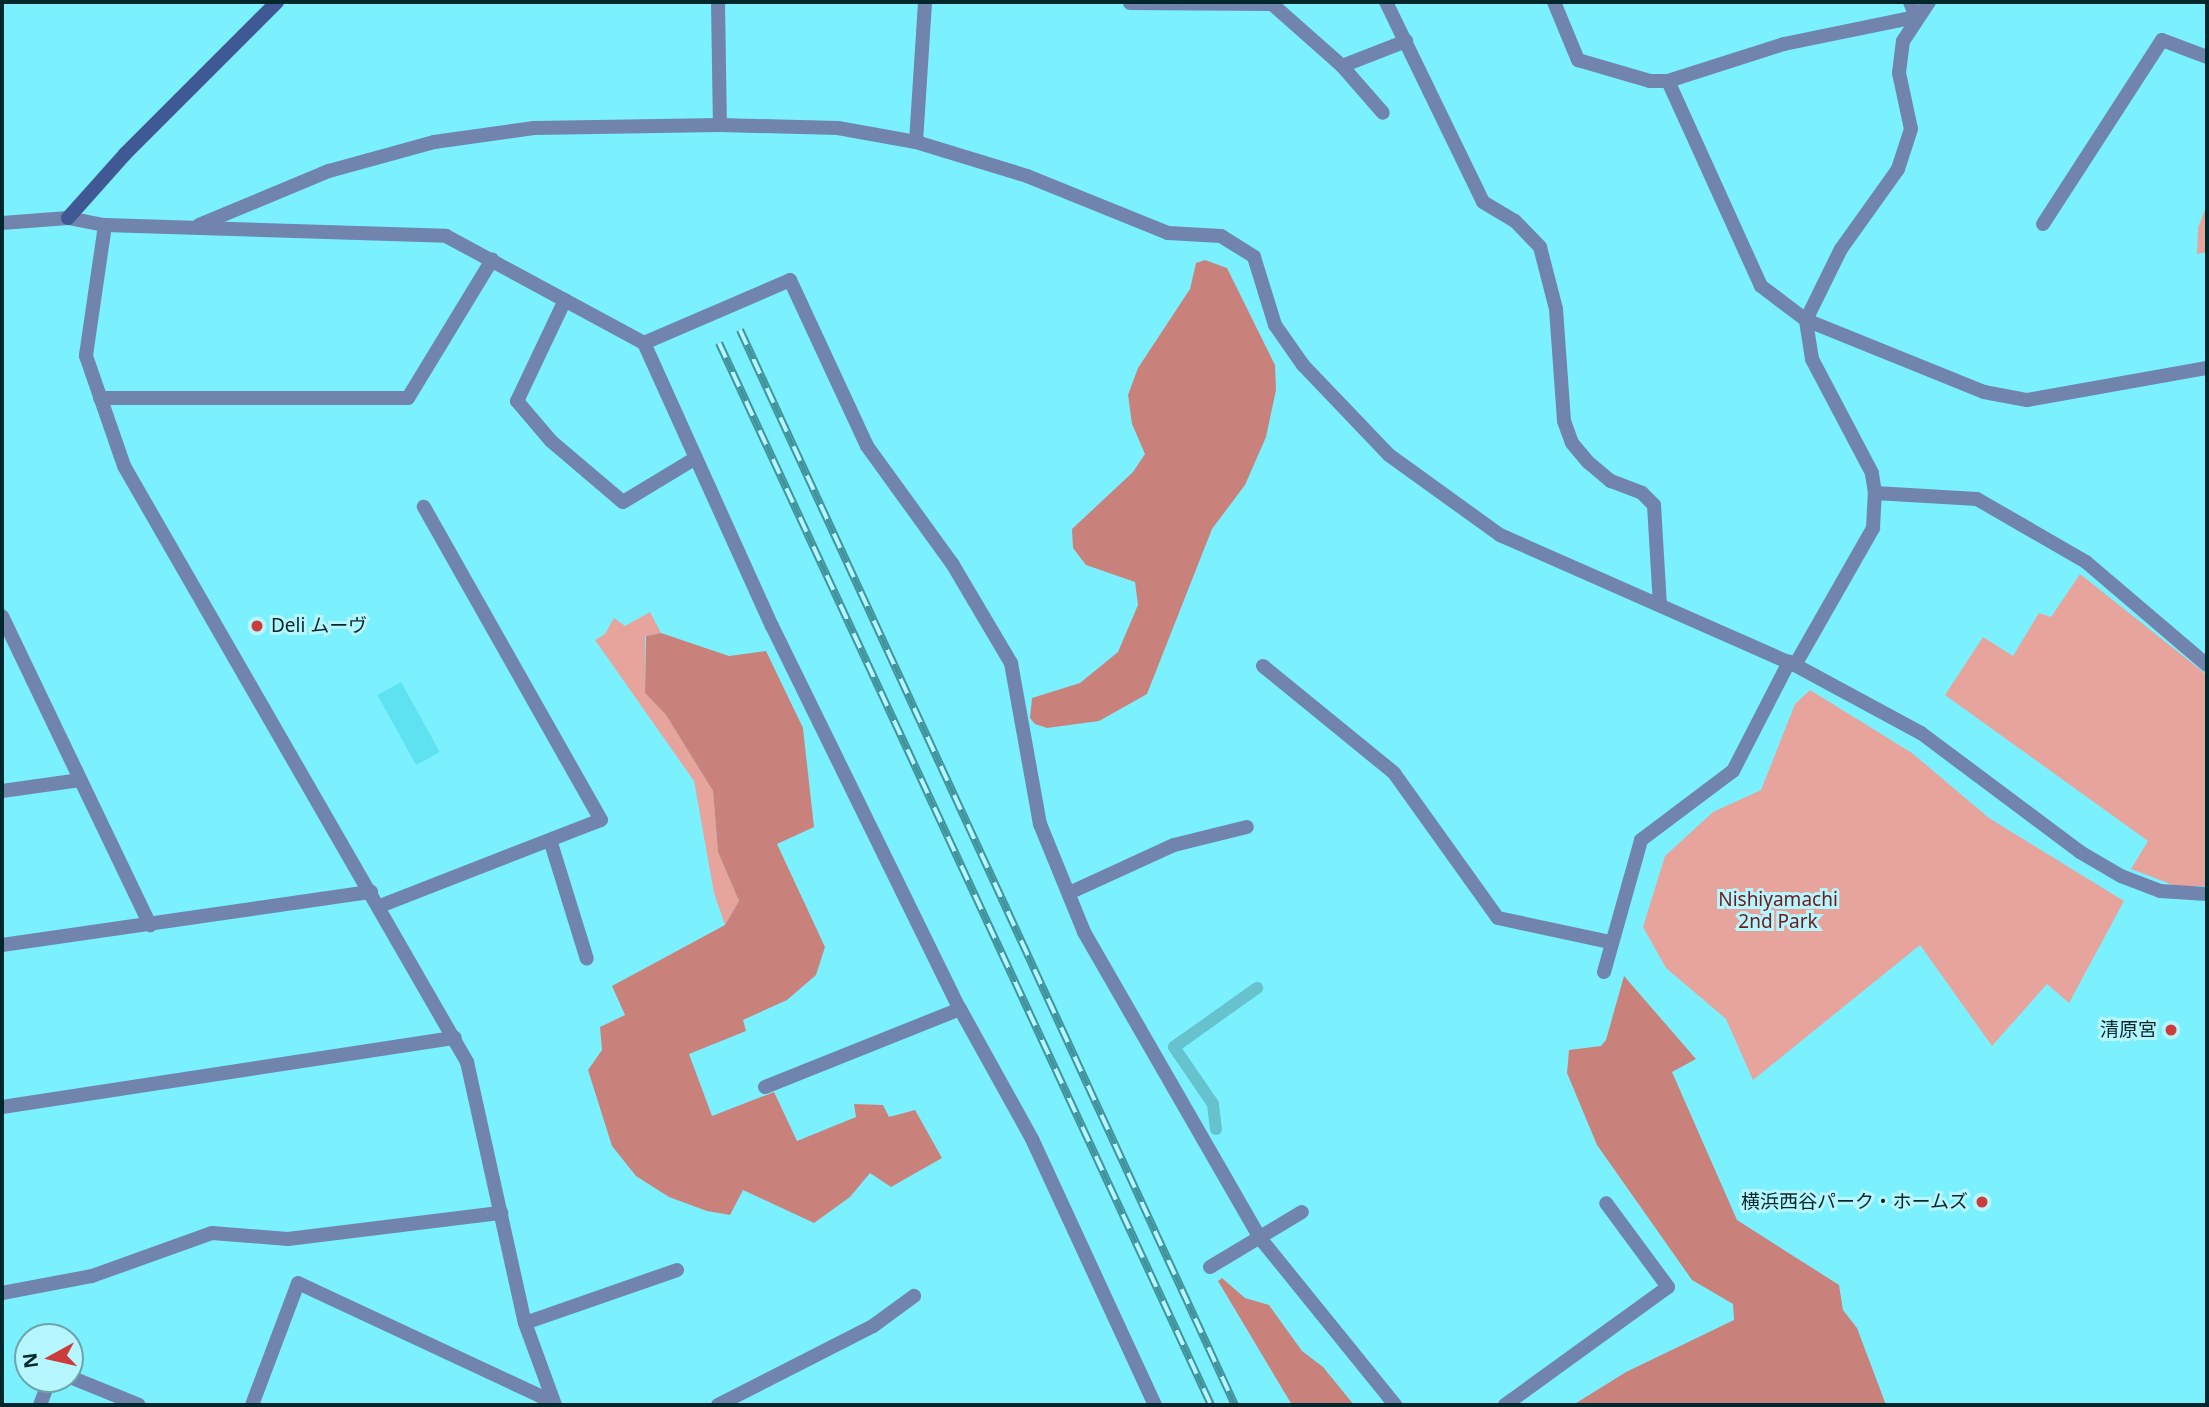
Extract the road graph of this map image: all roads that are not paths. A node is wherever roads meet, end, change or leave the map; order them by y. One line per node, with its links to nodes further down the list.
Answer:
1 (277, 2): 18 (street)
2 (718, 2): 16 (street)
3 (925, 2): 17 (street)
4 (1386, 2): 11 (street)
5 (1554, 2): 14 (street)
6 (1910, 2): 10 (street)
7 (1929, 2): 10 (street)
8 (1130, 3): 9 (street)
9 (1273, 3): 13 (street)
10 (1916, 17): 14 (street); 25 (street)
11 (1406, 41): 13 (street); 32 (street)
12 (2207, 57): 20 (street)
13 (1342, 66): 15 (street)
14 (1668, 81): 25 (street)
15 (1384, 113)
16 (720, 125): 17 (street); 21 (street)
17 (916, 142): 32 (street)
18 (68, 218): 19 (street); 22 (street)
19 (2, 223)
20 (2043, 224)
21 (199, 225): 22 (street); 23 (street)
22 (105, 226): 28 (street)
23 (492, 260): 24 (street); 28 (street)
24 (565, 300): 26 (street); 29 (street)
25 (1806, 320): 27 (street); 30 (street)
26 (644, 343): 29 (street); 42 (street)
27 (2207, 368)
28 (100, 398): 41 (street)
29 (696, 458): 50 (street)
30 (1875, 493): 34 (street); 35 (street)
31 (425, 508): 40 (street)
32 (1660, 605): 34 (street)
33 (2, 616): 37 (street)
34 (1792, 663): 43 (street); 46 (street)
35 (2207, 665)
36 (1263, 666): 46 (street)
37 (80, 780): 38 (street); 45 (street)
38 (2, 791)
39 (1247, 827): 42 (street)
40 (551, 843): 44 (street); 48 (street)
41 (371, 892): 44 (street); 45 (street)
42 (1069, 893): 57 (street)
43 (2207, 894)
44 (380, 906): 51 (street)
45 (150, 925): 47 (street)
46 (1610, 942): 49 (street)
47 (2, 945)
48 (587, 959)
49 (1604, 972)
50 (960, 1009): 52 (street); 68 (street)
51 (455, 1038): 53 (street); 56 (street)
52 (765, 1087)
53 (2, 1107)
54 (1606, 1203): 70 (street)
55 (1302, 1212): 57 (street)
56 (501, 1213): 60 (street); 62 (street)
57 (1260, 1238): 58 (street); 69 (street)
58 (1210, 1267)
59 (677, 1270): 62 (street)
60 (2, 1293)
61 (914, 1296): 67 (street)
62 (525, 1323): 64 (street)
63 (84, 1383): 65 (street)
64 (554, 1403): 66 (street)
65 (139, 1405)
66 (252, 1405)
67 (718, 1405)
68 (1155, 1405)
69 (1395, 1405)
70 (1505, 1405)

